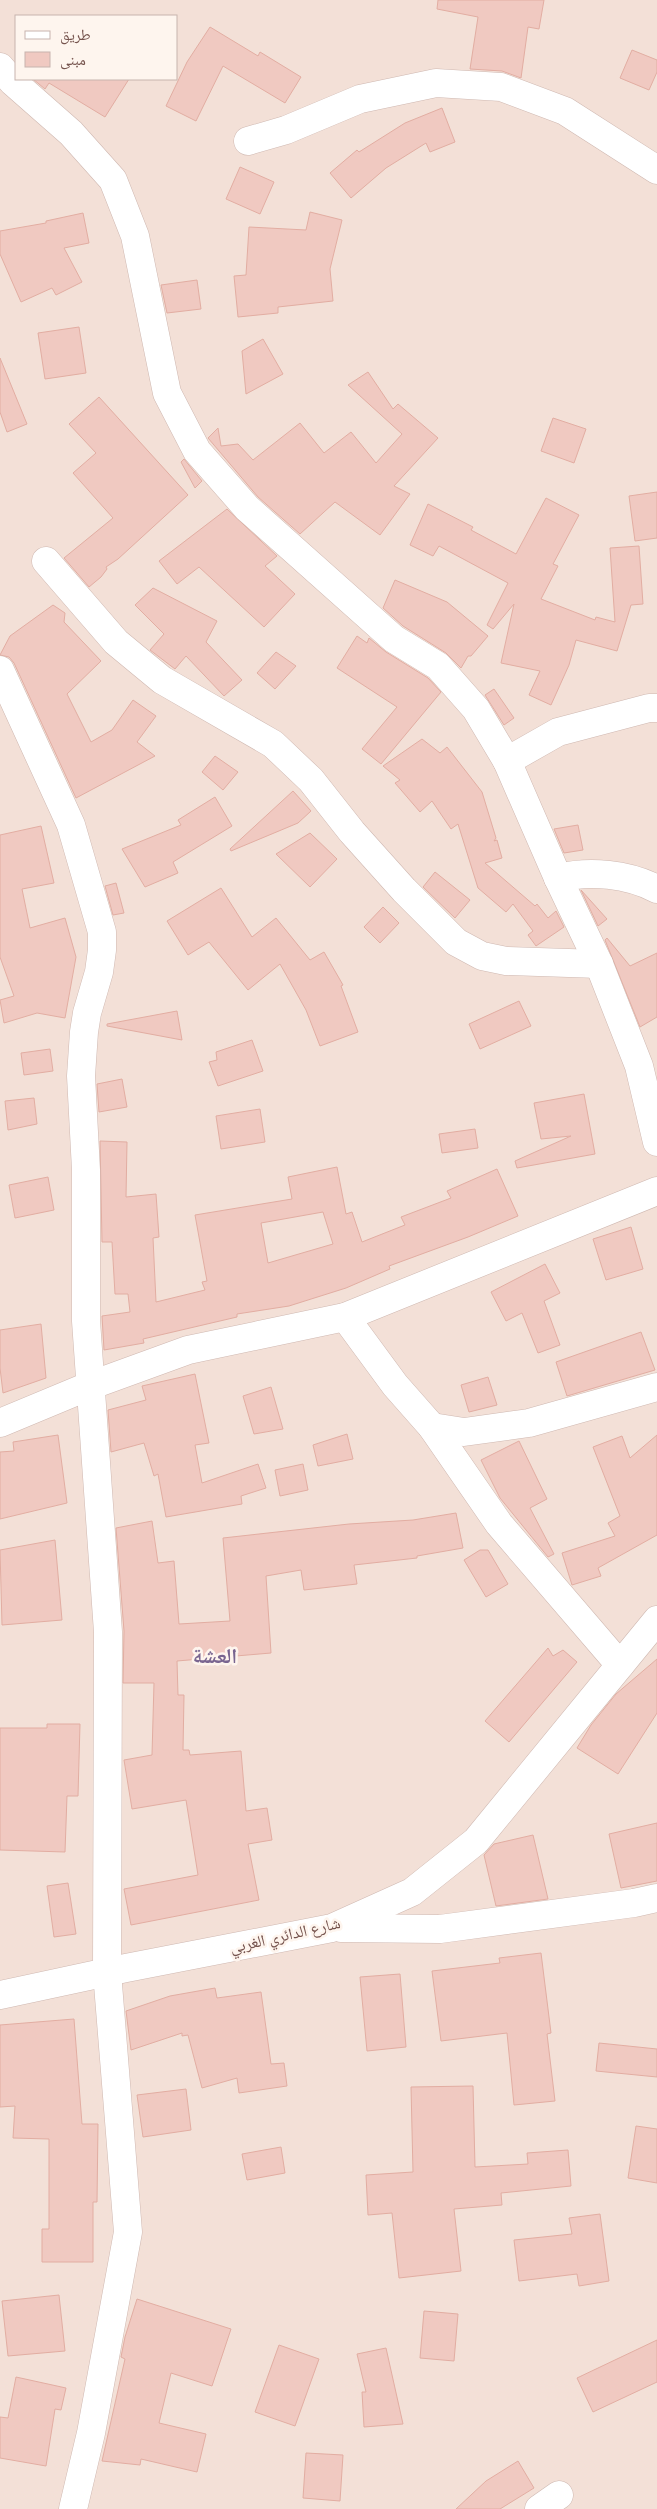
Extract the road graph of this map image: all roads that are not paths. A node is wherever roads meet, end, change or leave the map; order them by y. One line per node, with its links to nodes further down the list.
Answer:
1 (0, 67): 7 (street)
2 (248, 141): 3 (street)
3 (657, 170)
4 (46, 561): 10 (street)
5 (0, 670): 14 (street)
6 (657, 708): 7 (street)
7 (507, 761): 8 (street)
8 (558, 878): 9 (street); 10 (street)
9 (657, 889)
10 (599, 964): 11 (street)
11 (657, 1142)
12 (657, 1192): 13 (street)
13 (345, 1317): 14 (street); 17 (street)
14 (89, 1386): 16 (street); 22 (street)
15 (657, 1387): 17 (street)
16 (0, 1423)
17 (432, 1427): 19 (street)
18 (657, 1620): 19 (street, شارع الدائري الغربي)
19 (620, 1665): 21 (street, شارع الدائري الغربي)
20 (657, 1898): 21 (street)
21 (332, 1928): 22 (street, شارع الدائري الغربي)
22 (106, 1972): 23 (street, شارع الدائري الغربي); 24 (street)
23 (0, 1995)
24 (73, 2509)

